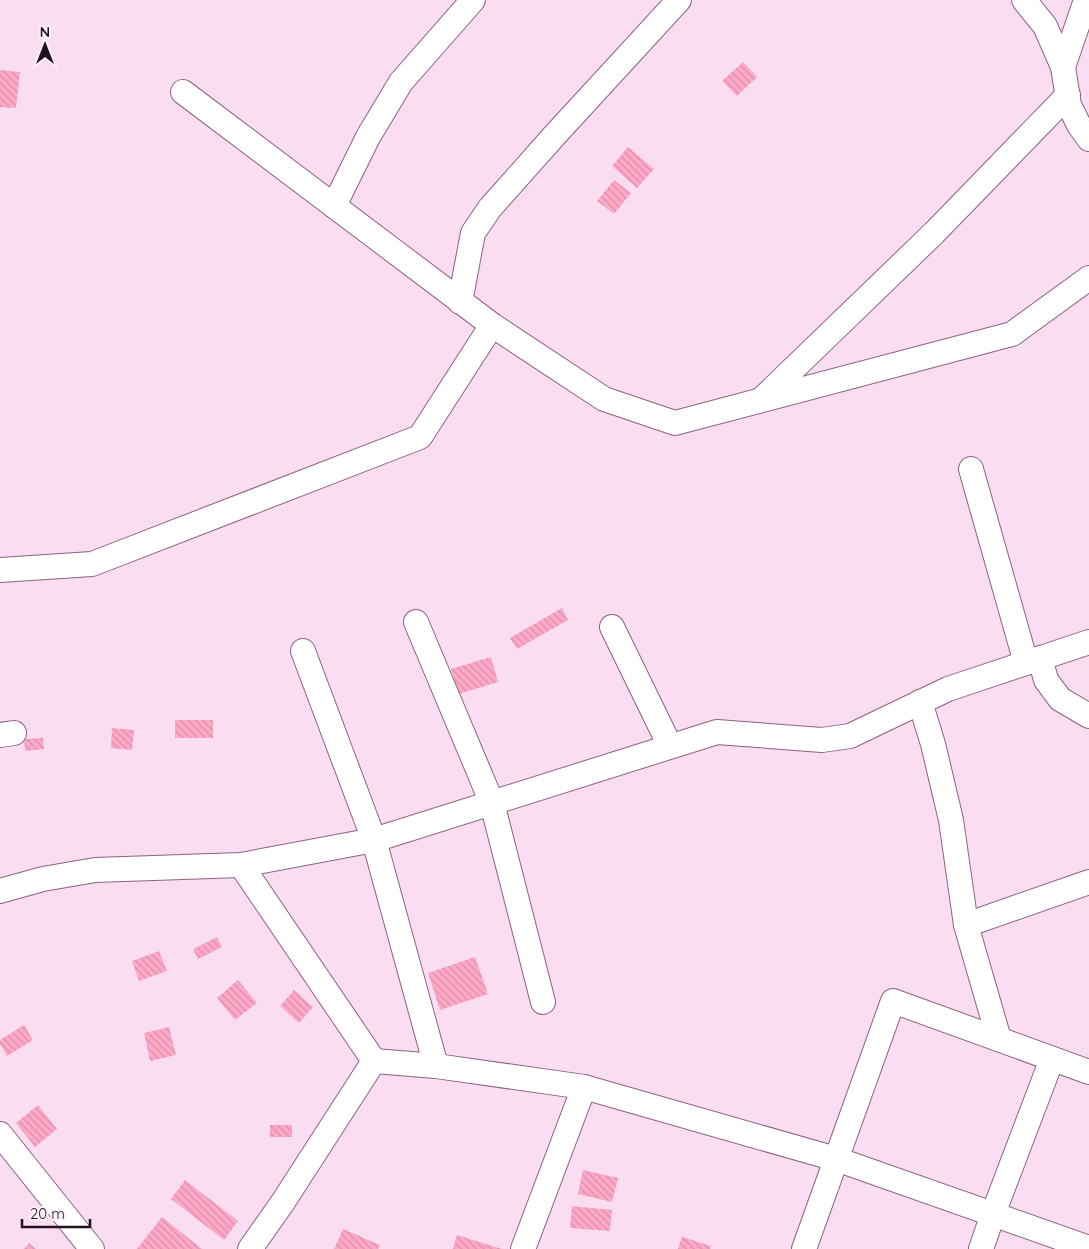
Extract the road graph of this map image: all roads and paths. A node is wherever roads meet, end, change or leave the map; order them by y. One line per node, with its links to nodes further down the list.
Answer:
1 (473, 0): 9 (street)
2 (679, 0): 11 (street)
3 (1024, 0): 5 (street)
4 (1086, 0): 5 (street)
5 (1063, 67): 7 (street)
6 (183, 92): 9 (street)
7 (1068, 95): 8 (street); 13 (street)
8 (1089, 139)
9 (334, 206): 11 (street)
10 (1089, 278): 13 (street)
11 (460, 302): 12 (street)
12 (492, 325): 13 (street); 15 (street)
13 (760, 400)
14 (971, 469): 20 (street)
15 (0, 570)
16 (416, 622): 24 (street)
17 (612, 627): 23 (street)
18 (1089, 642): 20 (street)
19 (304, 651): 25 (street)
20 (1033, 661): 21 (street); 22 (street)
21 (920, 702): 23 (street); 29 (street)
22 (1089, 716)
23 (670, 746): 24 (street)
24 (492, 803): 25 (street); 30 (street)
25 (374, 840): 26 (street); 34 (street)
26 (241, 865): 28 (street); 33 (street)
27 (1089, 882): 29 (street)
28 (0, 890)
29 (966, 925): 31 (street)
30 (543, 1002)
31 (999, 1039): 32 (street); 38 (street)
32 (1052, 1059): 35 (street); 39 (street)
33 (374, 1061): 34 (street); 42 (street)
34 (436, 1066): 36 (street)
35 (1089, 1072)
36 (584, 1087): 38 (street); 43 (street)
37 (0, 1134): 41 (street)
38 (836, 1159): 39 (street); 44 (street)
39 (993, 1214): 40 (street); 45 (street)
40 (1089, 1248)
41 (92, 1249)
42 (250, 1249)
43 (523, 1249)
44 (804, 1249)
45 (981, 1249)

